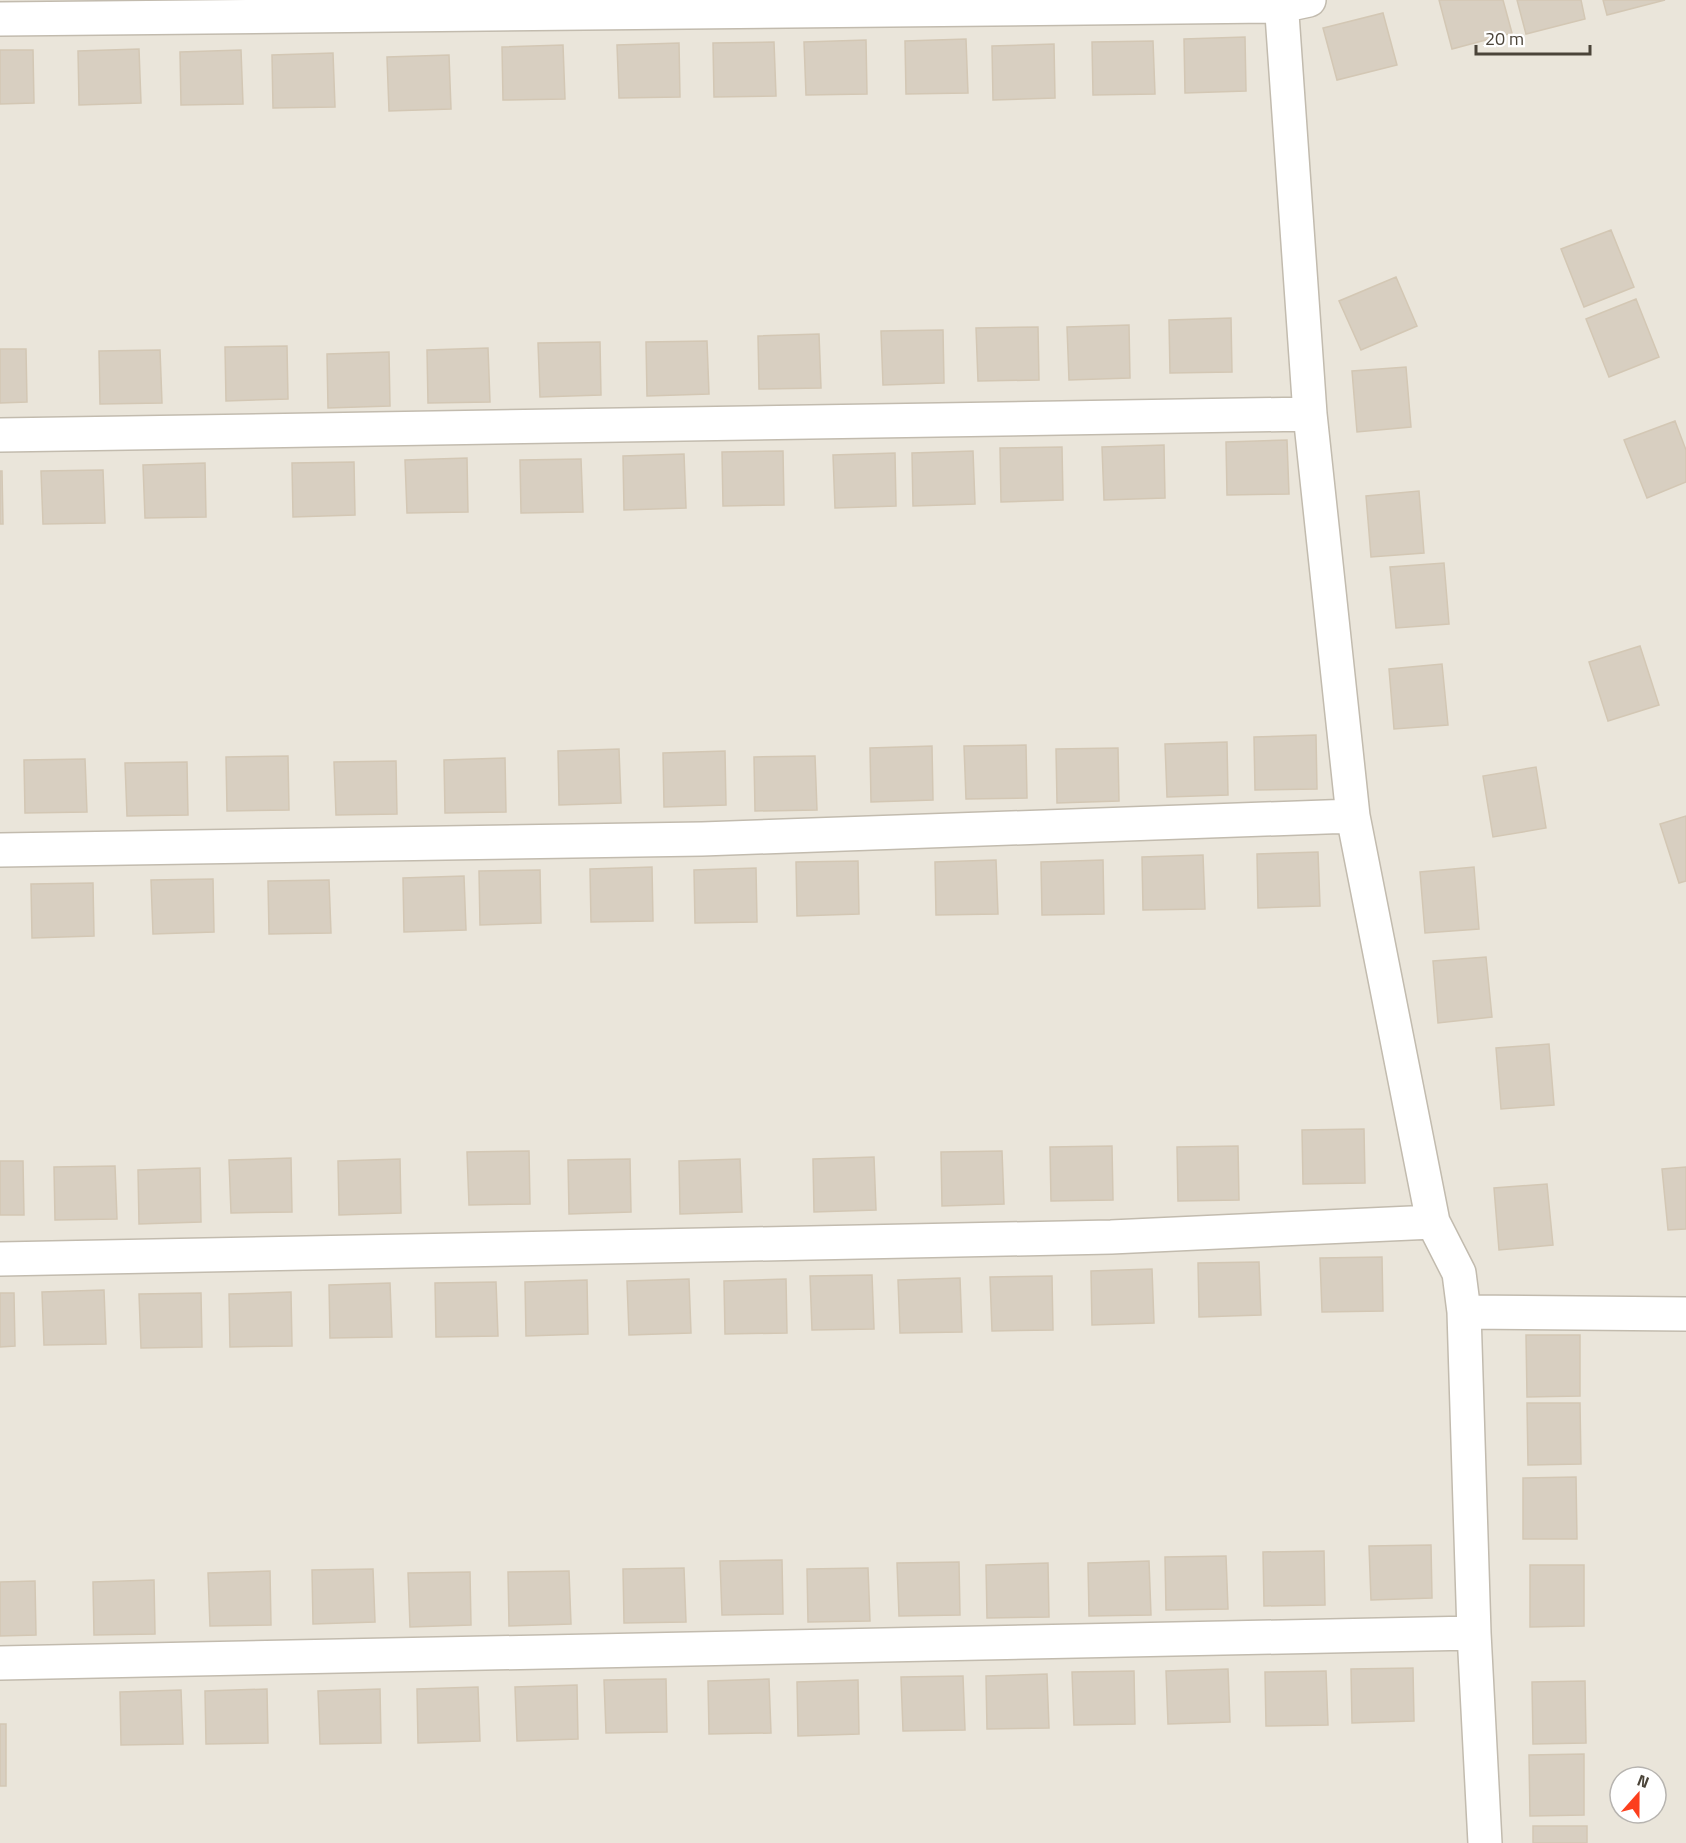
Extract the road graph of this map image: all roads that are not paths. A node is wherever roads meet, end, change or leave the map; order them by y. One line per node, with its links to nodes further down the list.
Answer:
1 (1290, 2): 2 (street); 3 (street)
2 (0, 19)
3 (1310, 414): 4 (street); 5 (street)
4 (0, 435)
5 (1353, 816): 6 (street); 7 (street)
6 (0, 850)
7 (1433, 1222): 8 (street); 9 (street)
8 (0, 1259)
9 (1464, 1312): 10 (street); 11 (street)
10 (1686, 1314)
11 (1474, 1633): 12 (street); 13 (street)
12 (0, 1663)
13 (1485, 1843)

